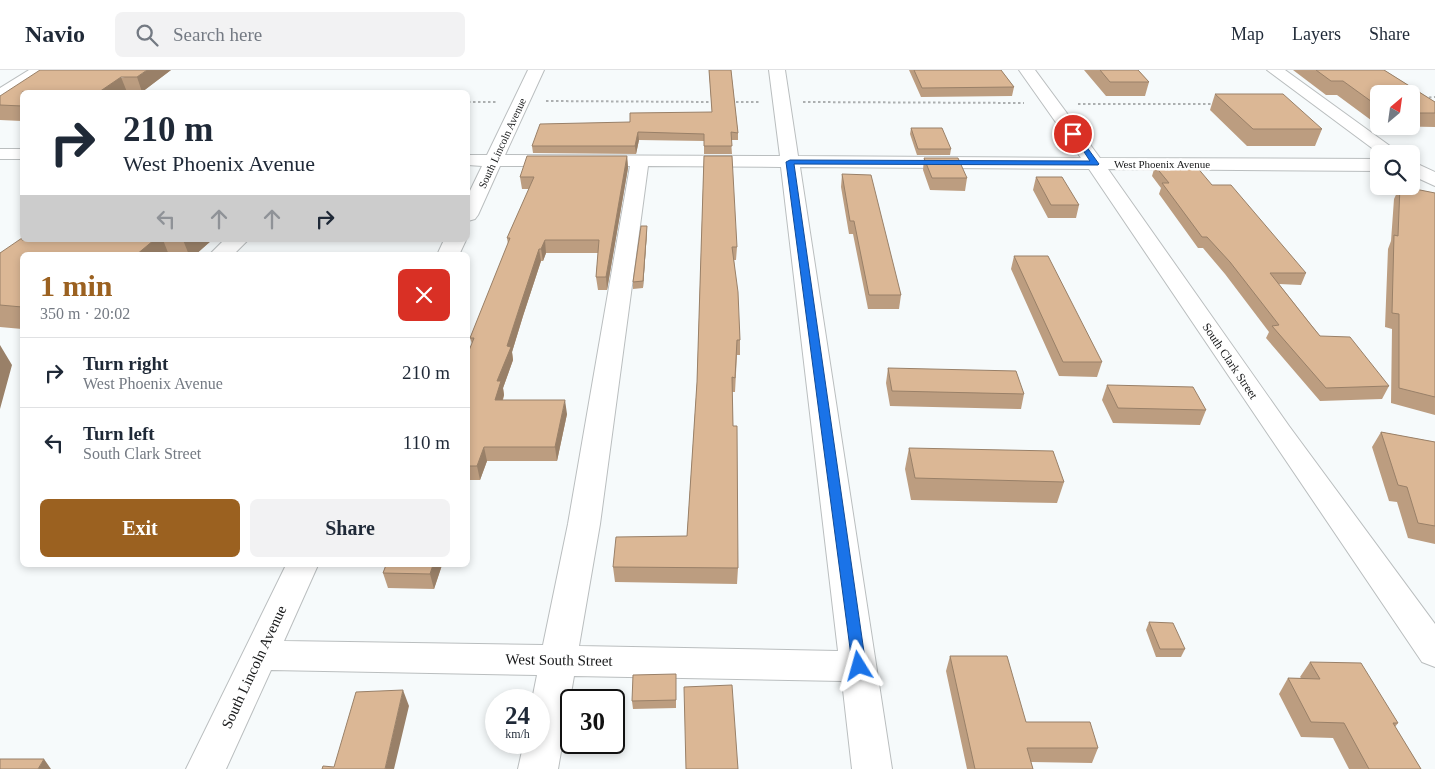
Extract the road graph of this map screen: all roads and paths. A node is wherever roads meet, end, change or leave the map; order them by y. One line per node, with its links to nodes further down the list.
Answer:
1 (39, 70): 6 (street)
2 (536, 70): 9 (street, South Lincoln Avenue)
3 (777, 70): 13 (street)
4 (1027, 70): 14 (street, South Clark Street)
5 (1274, 70): 16 (street)
6 (0, 95)
7 (1435, 97): 8 (path)
8 (1420, 98)
9 (522, 101): 10 (path); 11 (path); 20 (street, South Lincoln Avenue)
10 (470, 102)
11 (721, 102)
12 (731, 102): 13 (path)
13 (781, 102): 14 (path); 22 (street)
14 (1052, 104): 15 (path); 23 (street, South Clark Street)
15 (1216, 104)
16 (1379, 145)
17 (0, 154): 18 (street)
18 (20, 154)
19 (470, 160): 20 (street, West Phoenix Avenue)
20 (494, 160): 21 (street, West Phoenix Avenue); 29 (street, South Lincoln Avenue)
21 (640, 161): 22 (street, West Phoenix Avenue); 35 (street)
22 (790, 162): 23 (street, West Phoenix Avenue); 36 (street)
23 (1095, 164): 24 (street, West Phoenix Avenue); 33 (street, South Clark Street)
24 (1370, 165)
25 (1420, 166): 26 (street)
26 (1435, 166)
27 (1420, 171): 28 (street)
28 (1435, 180)
29 (470, 211)
30 (235, 242): 31 (street)
31 (223, 252)
32 (301, 567): 34 (street, South Lincoln Avenue)
33 (1435, 652)
34 (260, 654): 35 (street, West South Street); 37 (street, South Lincoln Avenue)
35 (558, 660): 36 (street, West South Street); 38 (street)
36 (859, 666): 39 (street)
37 (206, 769)
38 (538, 769)
39 (872, 769)

